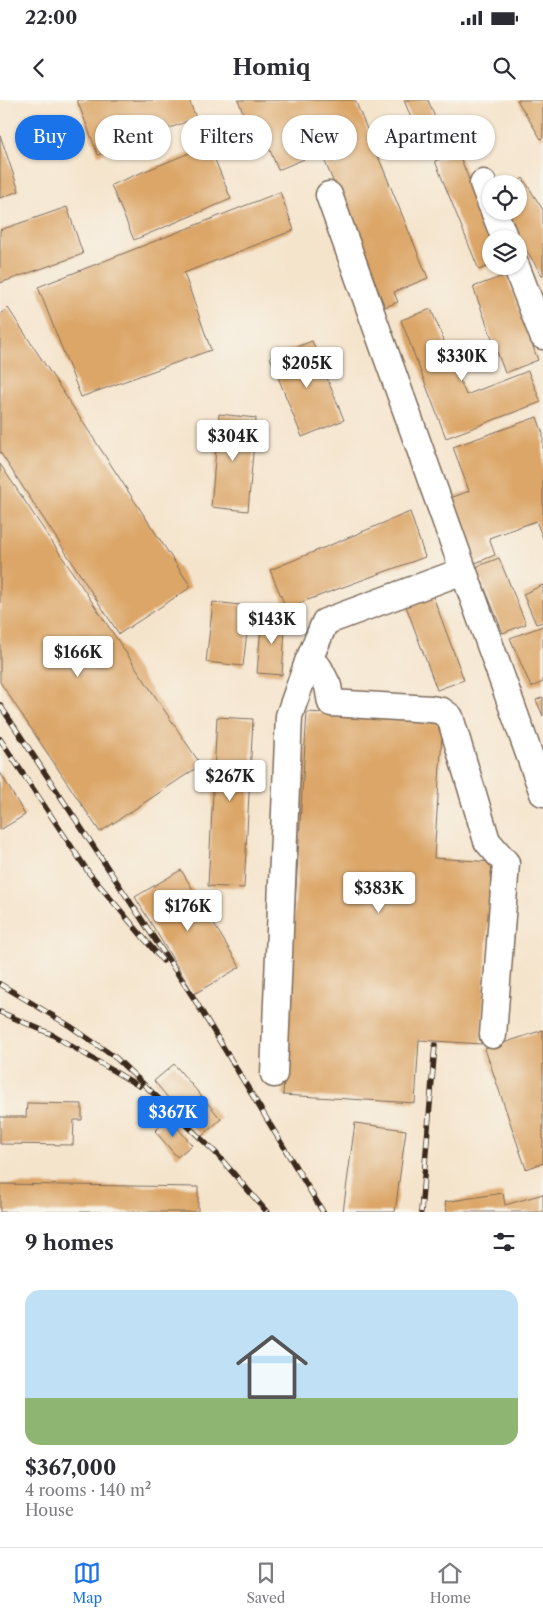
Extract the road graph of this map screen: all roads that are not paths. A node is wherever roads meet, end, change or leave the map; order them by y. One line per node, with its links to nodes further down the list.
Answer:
1 (329, 195): 4 (lane)
2 (519, 275): 3 (lane)
3 (543, 336)
4 (463, 571): 5 (lane); 6 (lane)
5 (308, 662): 7 (lane); 8 (lane)
6 (543, 793)
7 (493, 1035)
8 (274, 1074)

